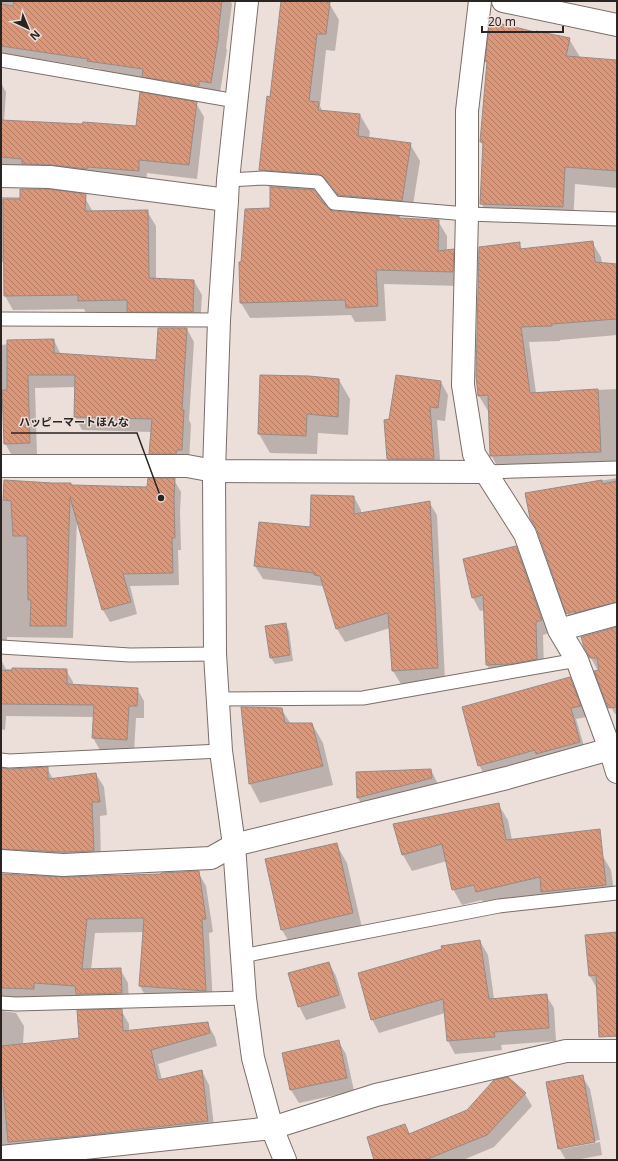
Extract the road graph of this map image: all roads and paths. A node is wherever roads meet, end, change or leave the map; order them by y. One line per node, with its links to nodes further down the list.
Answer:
1 (247, 1): 6 (street)
2 (480, 1): 9 (street)
3 (503, 1): 4 (street)
4 (617, 25)
5 (1, 60): 6 (lane)
6 (236, 101): 8 (street)
7 (1, 176): 8 (street)
8 (228, 190): 9 (lane); 12 (street)
9 (467, 214): 10 (lane); 16 (street)
10 (617, 219)
11 (1, 319): 12 (lane)
12 (219, 320): 15 (street)
13 (1, 466): 15 (street)
14 (617, 468): 16 (lane)
15 (214, 471): 16 (street); 20 (street)
16 (486, 472): 18 (street)
17 (617, 614): 18 (street)
18 (559, 630): 21 (street)
19 (1, 647): 20 (lane)
20 (215, 654): 22 (street)
21 (577, 660): 22 (lane); 23 (street)
22 (218, 700): 24 (street)
23 (614, 748): 26 (street); 27 (street)
24 (221, 751): 25 (lane); 27 (street)
25 (1, 760)
26 (617, 772)
27 (234, 845): 28 (street); 30 (street)
28 (1, 861)
29 (617, 893): 30 (lane)
30 (242, 956): 31 (street)
31 (245, 998): 32 (lane); 34 (street)
32 (1, 1003)
33 (617, 1051): 34 (street)
34 (272, 1128): 35 (street); 36 (street)
35 (1, 1157)
36 (286, 1160)

